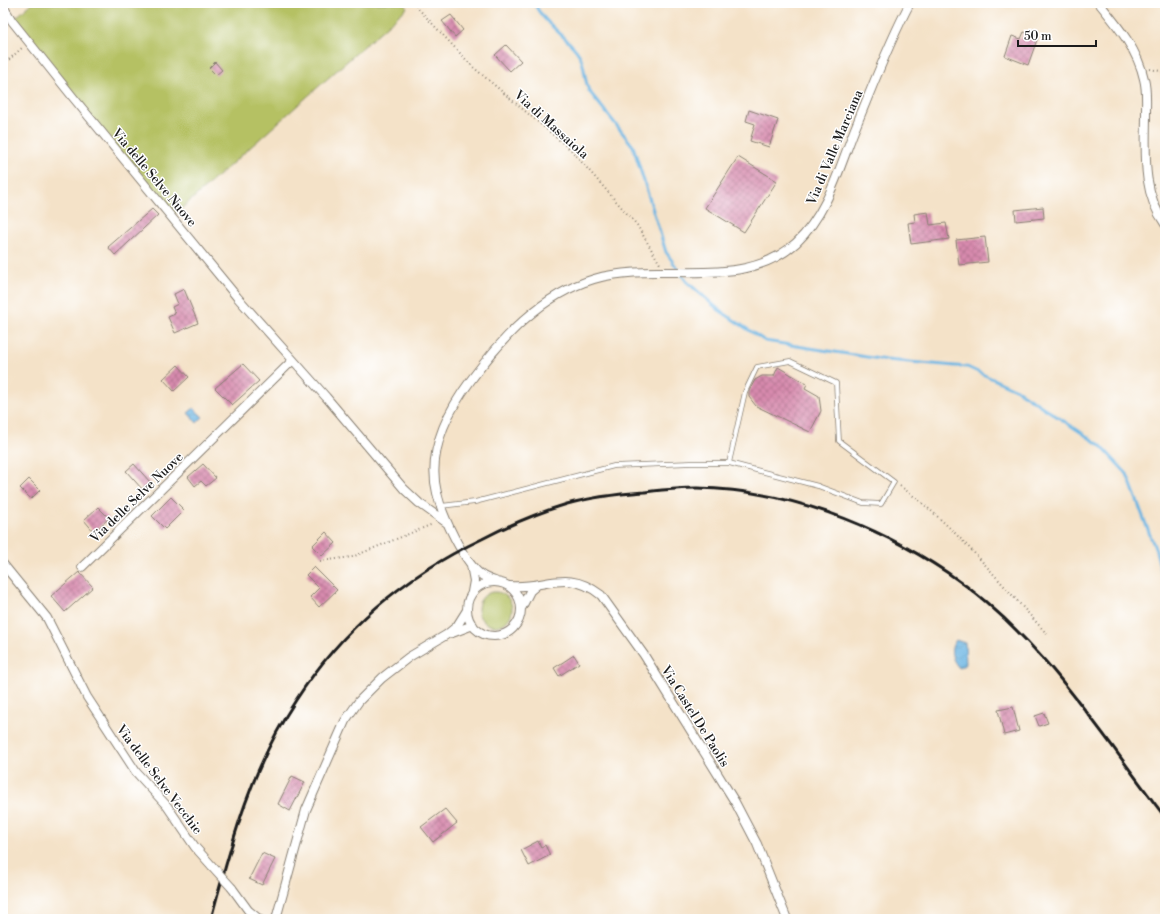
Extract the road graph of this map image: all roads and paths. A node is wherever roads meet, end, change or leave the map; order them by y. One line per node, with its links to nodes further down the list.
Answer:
1 (413, 3): 10 (path, Via di Massaiola)
2 (910, 3): 10 (street, Via di Valle Marciana)
3 (1100, 3): 7 (street)
4 (3, 6): 5 (street, Via delle Selve Nuove)
5 (28, 42): 6 (path); 11 (street, Via delle Selve Nuove)
6 (3, 65)
7 (1141, 68): 8 (path); 9 (street)
8 (1165, 72)
9 (1165, 224)
10 (664, 272): 14 (street, Via di Valle Marciana)
11 (293, 360): 15 (street, Via delle Selve Nuove); 19 (street, Via delle Selve Nuove)
12 (729, 463): 13 (lane); 13 (lane); 14 (lane)
13 (894, 482): 27 (path)
14 (440, 506): 15 (street, Via di Valle Marciana)
15 (444, 522): 16 (path); 18 (street)
16 (320, 561)
17 (3, 564): 29 (street, Via delle Selve Vecchie, bridge)
18 (472, 565): 20 (street); 23 (street)
19 (82, 567)
20 (495, 581): 22 (street); 23 (street)
21 (536, 585): 22 (street, Via Castel De Paolis); 24 (street); 31 (street, Via Castel De Paolis)
22 (510, 586): 24 (street)
23 (472, 592): 25 (street)
24 (522, 607): 26 (street)
25 (467, 610): 26 (street); 28 (street)
26 (473, 625): 28 (street)
27 (1047, 634)
28 (446, 635): 30 (street)
29 (259, 919)
30 (276, 919)
31 (787, 919)

